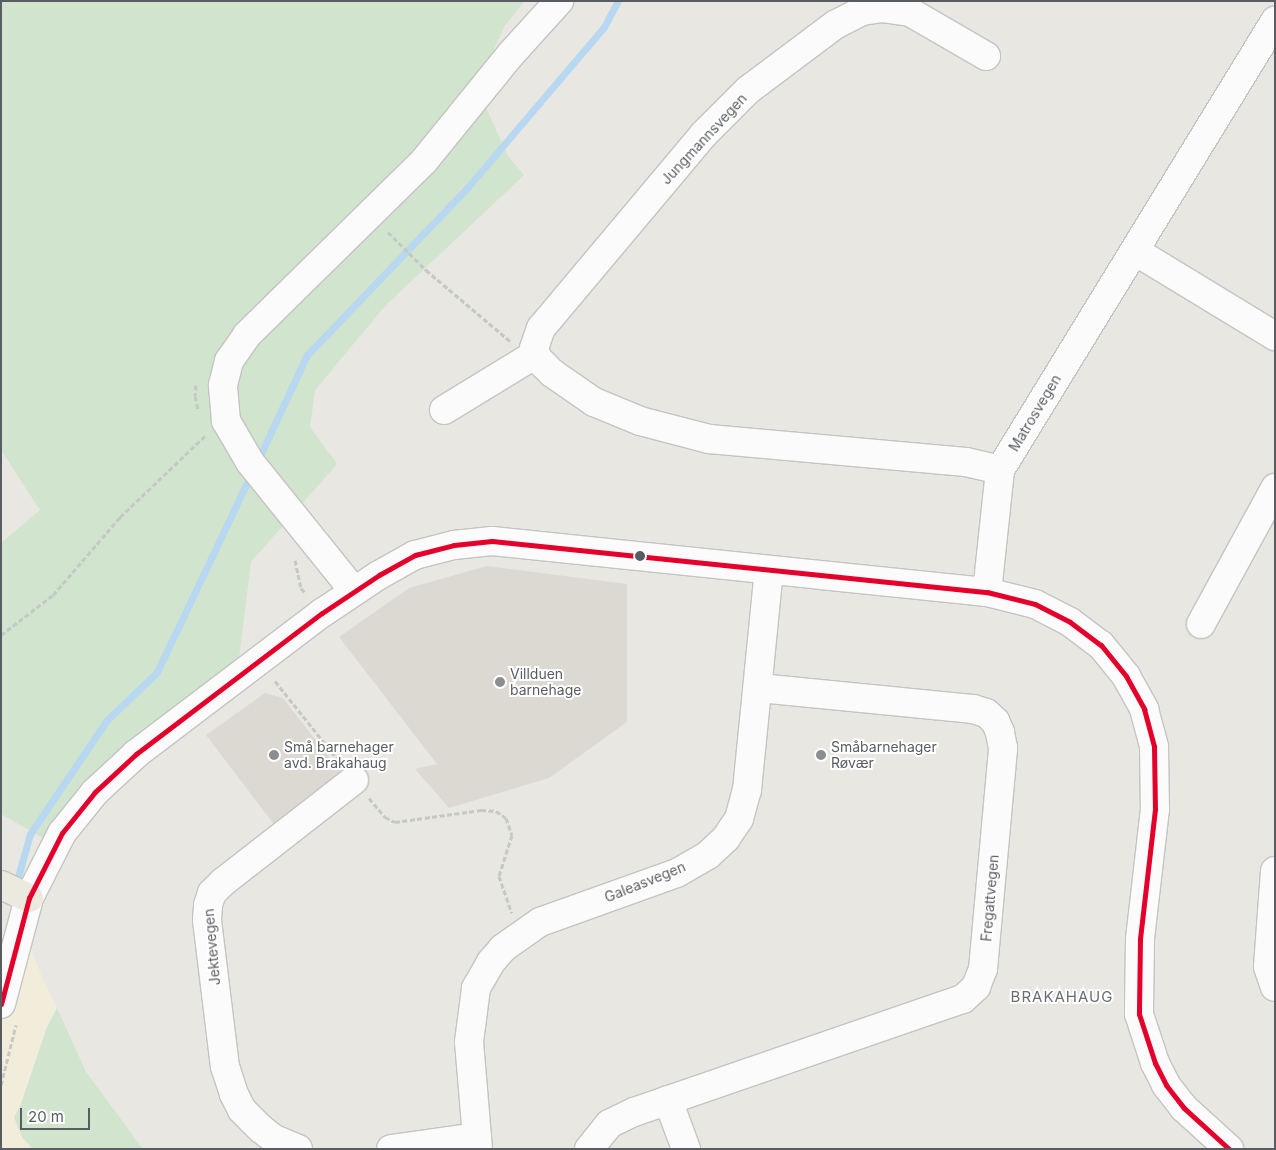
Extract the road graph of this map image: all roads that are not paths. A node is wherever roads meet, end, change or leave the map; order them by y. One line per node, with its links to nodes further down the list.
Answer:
1 (559, 1): 11 (street)
2 (1275, 21): 4 (street, Matrosvegen)
3 (986, 56): 6 (street, Jungmannsvegen)
4 (1135, 251): 5 (street); 8 (street, Matrosvegen)
5 (1275, 336)
6 (532, 359): 7 (street); 8 (street)
7 (444, 410)
8 (1000, 470): 12 (street, Matrosvegen)
9 (1275, 488): 13 (street)
10 (769, 570): 11 (street); 12 (street); 14 (street, Galeasvegen)
11 (354, 591): 18 (street)
12 (987, 592): 27 (street)
13 (1201, 624)
14 (758, 688): 21 (street, Fregattvegen); 22 (street, Galeasvegen)
15 (354, 780): 23 (street, Jektevegen)
16 (1275, 871): 19 (street)
17 (1, 885): 18 (highway)
18 (30, 898): 20 (street)
19 (1275, 986)
20 (9, 1012)
21 (668, 1100): 25 (street, Fregattvegen); 26 (street)
22 (477, 1143): 24 (street)
23 (298, 1149)
24 (391, 1149)
25 (589, 1149)
26 (686, 1149)
27 (1229, 1149)

